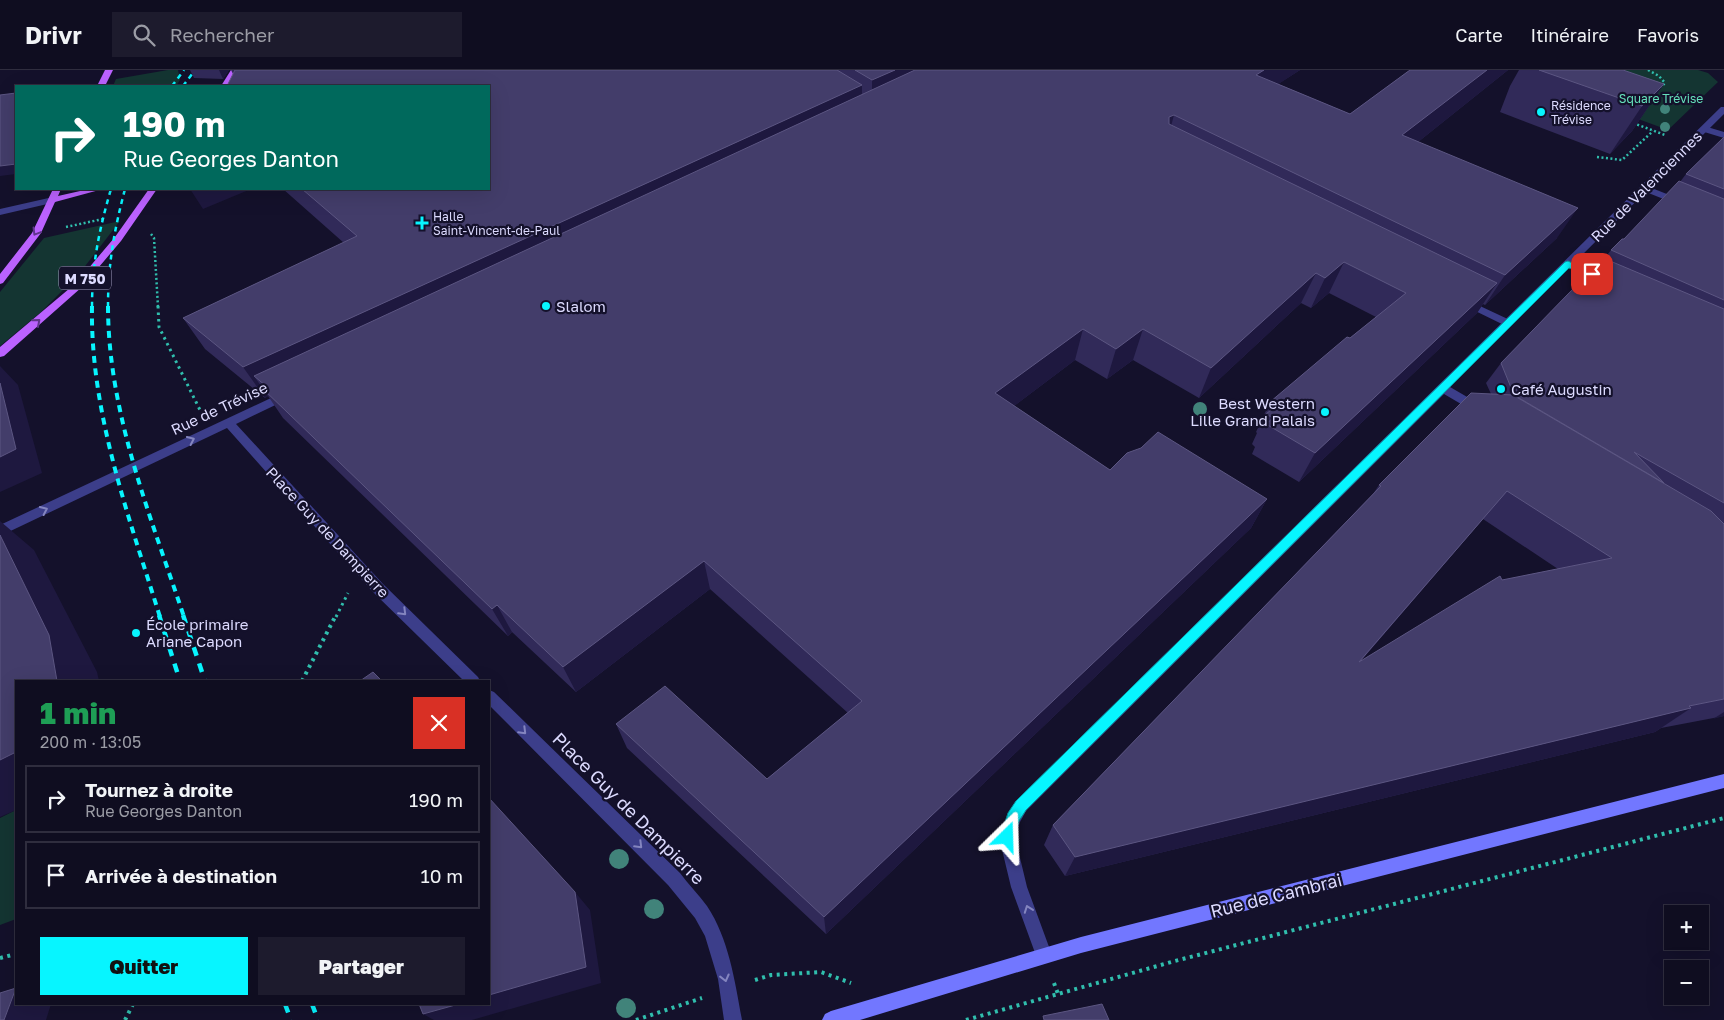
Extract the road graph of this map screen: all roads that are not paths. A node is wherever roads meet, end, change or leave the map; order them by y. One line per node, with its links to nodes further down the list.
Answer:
1 (109, 70): 3 (main road)
2 (235, 70): 4 (main road)
3 (102, 85)
4 (226, 85)
5 (1724, 109): 6 (street, Rue de Valenciennes)
6 (1704, 129): 7 (street); 8 (street, Rue de Valenciennes)
7 (1724, 134)
8 (1644, 188): 13 (street); 15 (street, Rue de Valenciennes)
9 (57, 190): 12 (main road)
10 (95, 190): 12 (main road)
11 (152, 190): 20 (main road, M 750, one-way to 11)
12 (52, 200): 14 (street); 16 (main road, one-way to 16)
13 (1692, 208)
14 (0, 212)
15 (1568, 264): 17 (street); 19 (street, Rue de Valenciennes)
16 (0, 281)
17 (1618, 286)
18 (1455, 297): 19 (street)
19 (1508, 323): 21 (street, Rue de Valenciennes)
20 (0, 353)
21 (1443, 388): 23 (street); 29 (street, Rue de Valenciennes, one-way to 21)
22 (297, 389): 24 (street, Rue de Trévise)
23 (1488, 415)
24 (228, 422): 25 (street, Rue de Trévise, one-way to 24); 26 (street, Place Guy de Dampierre, one-way to 26)
25 (0, 531)
26 (473, 680)
27 (490, 697): 30 (street, Place Guy de Dampierre, one-way to 30)
28 (1724, 781): 29 (main road, Rue de Cambrai)
29 (1044, 955): 31 (main road, Rue de Cambrai)
30 (732, 1020)
31 (831, 1020)

